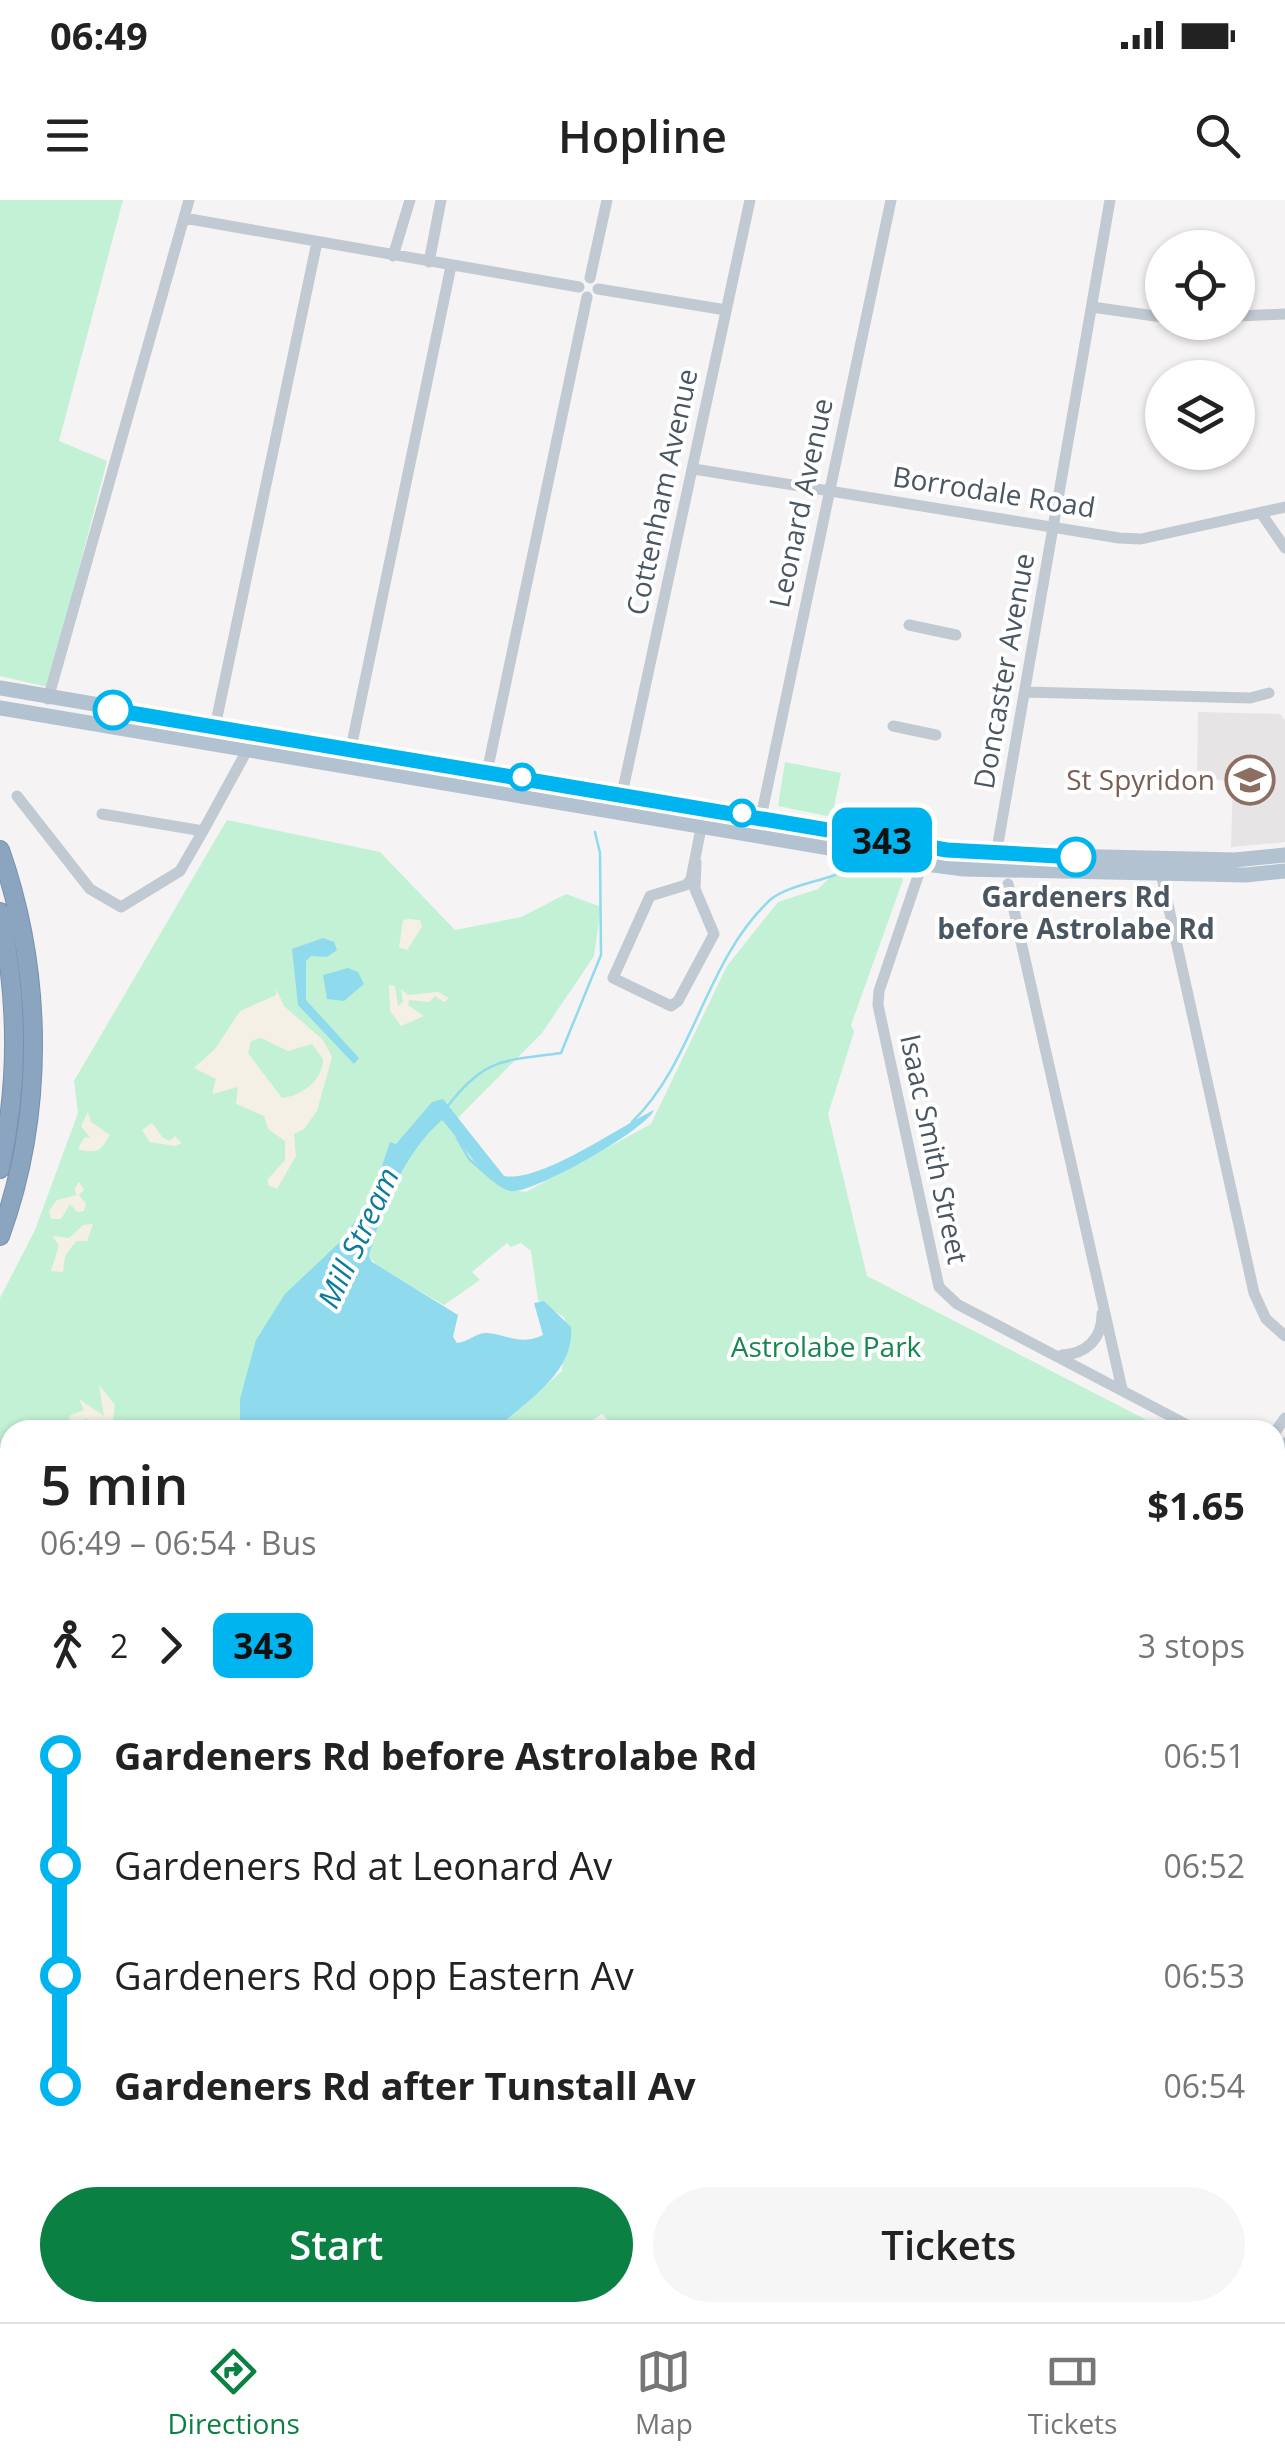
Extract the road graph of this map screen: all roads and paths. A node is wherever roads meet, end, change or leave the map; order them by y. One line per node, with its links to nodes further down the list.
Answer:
1 (189, 200): 8 (street)
2 (410, 200): 10 (street)
3 (440, 200): 11 (street)
4 (607, 200): 13 (street)
5 (750, 200): 15 (street, Cottenham Avenue)
6 (891, 200): 20 (street, Leonard Avenue)
7 (1110, 200): 14 (street, Doncaster Avenue)
8 (184, 218): 9 (street); 30 (street)
9 (317, 242): 10 (street); 33 (street)
10 (393, 256): 11 (street)
11 (428, 262): 12 (street)
12 (451, 266): 13 (street); 36 (street)
13 (589, 288): 15 (street); 38 (street)
14 (1092, 307): 17 (street); 23 (street, Doncaster Avenue)
15 (726, 310): 19 (street, Cottenham Avenue)
16 (1285, 314): 18 (street)
17 (1145, 315)
18 (1255, 315)
19 (694, 469): 20 (street, Borrodale Road); 40 (street, Cottenham Avenue)
20 (828, 490): 23 (street, Borrodale Road); 43 (street, Leonard Avenue)
21 (1285, 507): 22 (street, Borrodale Road)
22 (1261, 513): 23 (street, Borrodale Road); 24 (street)
23 (1056, 528): 28 (street, Doncaster Avenue)
24 (1285, 548)
25 (908, 626): 26 (street)
26 (956, 635)
27 (0, 688): 30 (main road)
28 (1025, 692): 29 (street); 48 (street, Doncaster Avenue)
29 (1269, 693)
30 (48, 699): 33 (main road)
31 (0, 708): 37 (main road)
32 (892, 726): 35 (street)
33 (214, 727): 34 (main road)
34 (256, 734): 36 (main road); 37 (street)
35 (936, 735)
36 (351, 748): 38 (main road)
37 (247, 752): 39 (main road); 45 (street)
38 (487, 771): 39 (street); 40 (main road)
39 (483, 791): 44 (main road)
40 (622, 794): 43 (main road)
41 (16, 796): 45 (street)
42 (102, 814): 45 (street)
43 (761, 816): 46 (main road)
44 (702, 828): 50 (street); 51 (main road)
45 (203, 832)
46 (880, 840): 48 (main road); 51 (street)
47 (0, 850): 57 (highway)
48 (996, 855): 49 (main road)
49 (1285, 855)
50 (696, 862): 50 (street)
51 (918, 863): 53 (main road); 60 (street, Isaac Smith Street)
52 (1285, 871): 53 (main road)
53 (1162, 872): 59 (street)
54 (1008, 884): 58 (street)
55 (0, 912): 56 (highway)
56 (0, 1169)
57 (0, 1236)
58 (1102, 1300): 60 (street); 61 (street)
59 (1285, 1336)
60 (1062, 1355): 61 (street, Isaac Smith Street)
61 (1122, 1388): 62 (street, Isaac Smith Street)
62 (1179, 1420)

